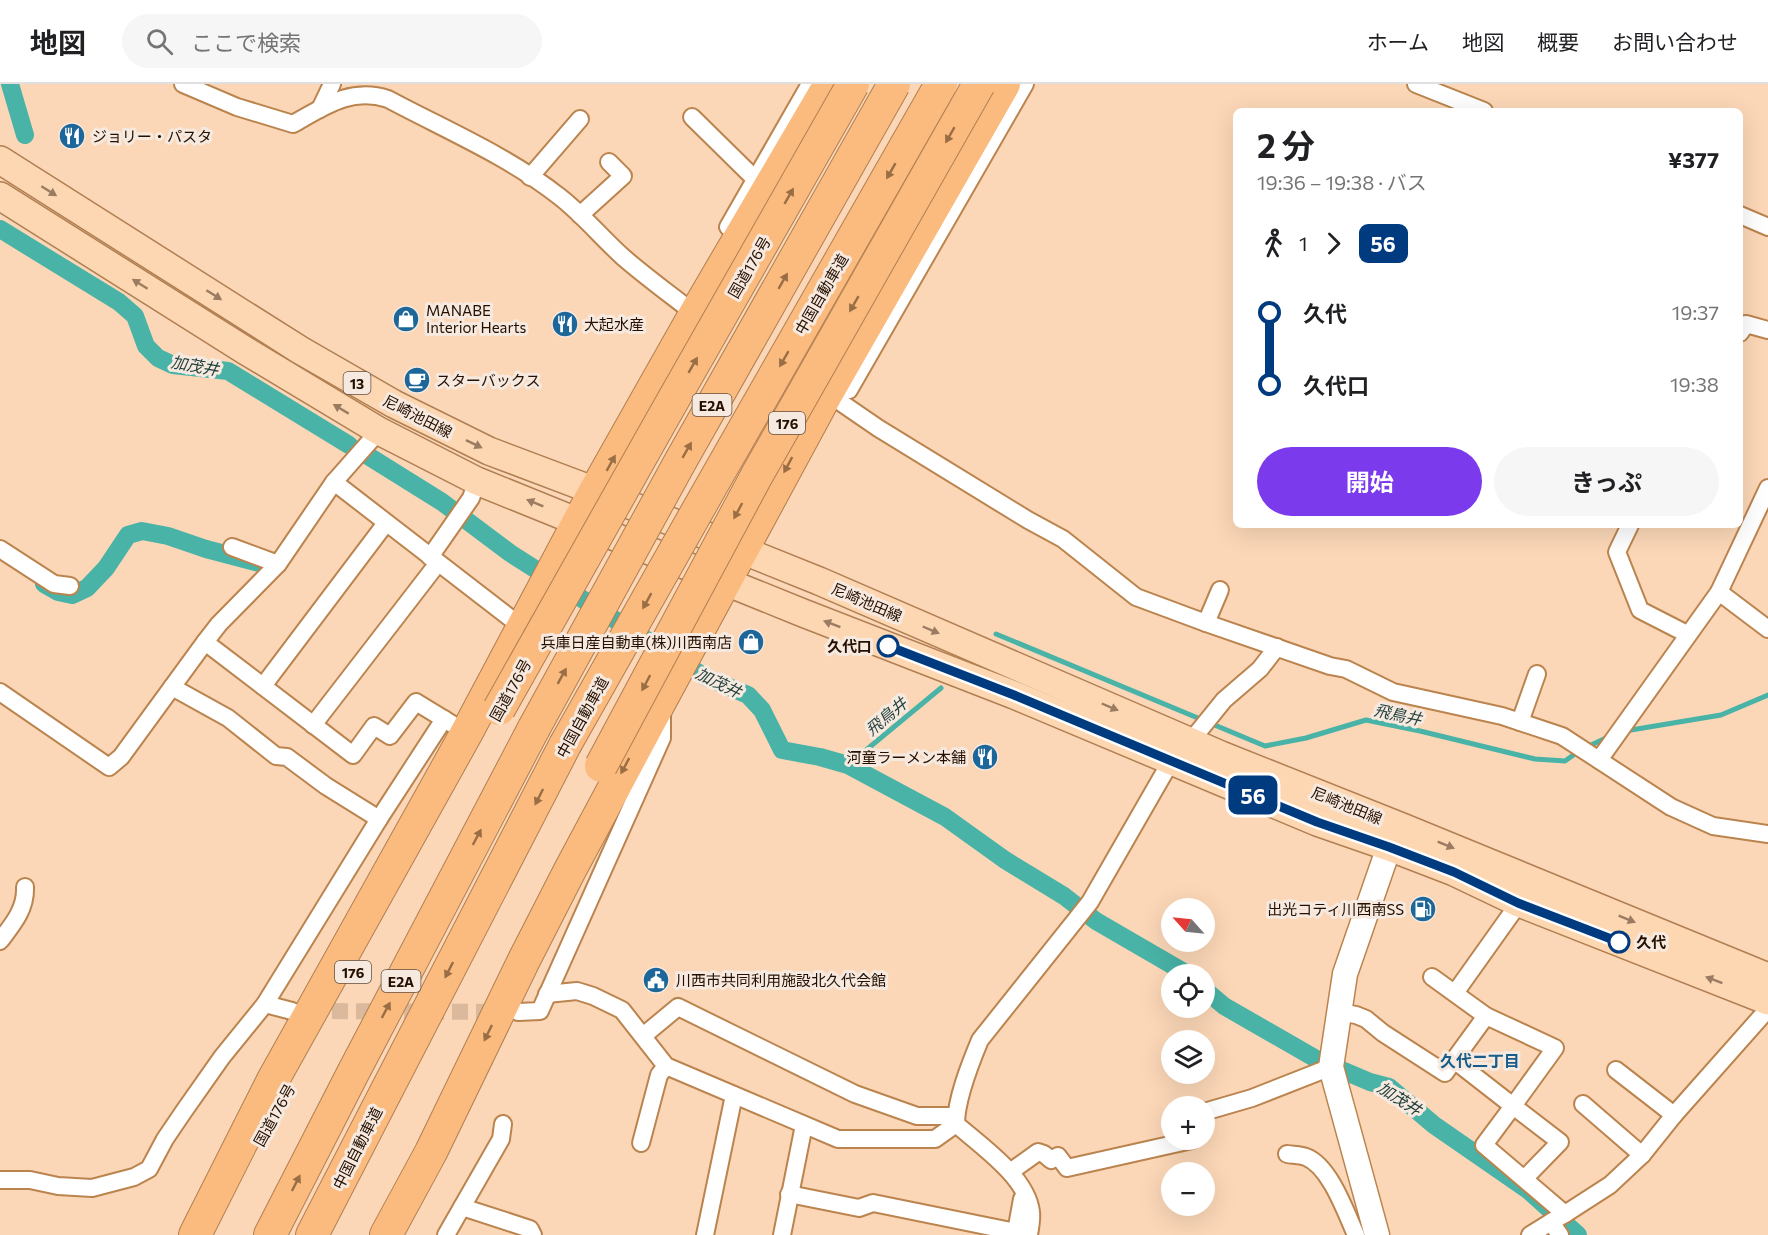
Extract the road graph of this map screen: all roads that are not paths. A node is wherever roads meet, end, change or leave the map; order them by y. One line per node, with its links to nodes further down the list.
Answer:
1 (183, 84): 11 (street)
2 (332, 84): 11 (street)
3 (810, 84): 18 (street)
4 (830, 84): 23 (highway)
5 (853, 84): 105 (highway, 国道176号 / 176, one-way to 5, bridge)
6 (894, 84): 106 (highway, E2A, one-way to 6, bridge)
7 (941, 84): 107 (highway, 中国自動車道 / E2A, one-way to 107, bridge)
8 (1003, 84): 26 (highway); 108 (highway, 176, one-way to 108, bridge)
9 (1416, 84): 10 (street)
10 (1458, 92): 12 (street)
11 (320, 108): 17 (street)
12 (1480, 108)
13 (692, 117): 18 (street)
14 (580, 119): 17 (street)
15 (0, 160): 31 (main road, 尼崎池田線 / 13, one-way to 31)
16 (609, 162): 20 (street)
17 (530, 177): 20 (street)
18 (755, 178): 23 (street)
19 (0, 196): 27 (main road, 尼崎池田線 / 13, one-way to 19)
20 (580, 215): 23 (street)
21 (1743, 216): 22 (street)
22 (1768, 227)
23 (695, 314): 31 (highway, one-way to 23)
24 (1743, 328): 25 (street)
25 (1768, 330)
26 (827, 393): 37 (highway, one-way to 37); 44 (street)
27 (379, 431): 28 (main road, 尼崎池田線 / 13); 29 (street)
28 (477, 481): 32 (main road, 尼崎池田線 / 13, one-way to 28); 38 (street)
29 (334, 482): 33 (street); 39 (street)
30 (1768, 488): 43 (street)
31 (595, 491): 32 (highway); 37 (main road, 尼崎池田線 / 13)
32 (580, 522): 40 (main road, 尼崎池田線 / 13); 45 (highway)
33 (386, 523): 38 (street); 51 (street)
34 (1629, 528): 47 (street)
35 (232, 547): 39 (street)
36 (0, 549): 41 (street)
37 (742, 550): 40 (highway); 58 (main road, 尼崎池田線 / 13, one-way to 58)
38 (434, 560): 45 (street); 56 (street)
39 (278, 564): 48 (street)
40 (725, 581): 54 (highway); 60 (main road, 尼崎池田線 / 13, one-way to 40)
41 (70, 586)
42 (1220, 591): 44 (street)
43 (1719, 592): 46 (street); 47 (street)
44 (1206, 623): 49 (street)
45 (523, 628): 57 (highway)
46 (1768, 629)
47 (1687, 634): 59 (street)
48 (205, 642): 51 (street); 52 (street)
49 (1277, 647): 55 (street); 58 (street)
50 (1537, 674): 55 (street)
51 (263, 686): 56 (street)
52 (172, 687): 53 (street); 61 (street)
53 (0, 692)
54 (662, 698): 70 (street); 109 (highway, one-way to 109)
55 (1520, 722): 59 (street)
56 (313, 725): 57 (street)
57 (455, 726): 61 (street); 104 (highway)
58 (1190, 742): 60 (street); 63 (main road, 尼崎池田線 / 13)
59 (1599, 760): 62 (street)
60 (1171, 761): 63 (main road, 尼崎池田線 / 13); 88 (street)
61 (379, 819): 72 (street)
62 (1768, 834)
63 (1396, 837): 65 (main road, 尼崎池田線 / 13); 67 (main road, 尼崎池田線 / 13, one-way to 67); 76 (street)
64 (25, 887): 66 (street)
65 (1518, 903): 69 (street); 71 (main road, 尼崎池田線 / 13, one-way to 65)
66 (0, 941)
67 (1768, 976)
68 (1432, 977): 69 (street)
69 (1455, 993): 77 (street)
70 (548, 994): 75 (street); 78 (street)
71 (1768, 1001)
72 (265, 1004): 74 (street); 93 (street)
73 (1768, 1010): 87 (street)
74 (292, 1011)
75 (518, 1012)
76 (1339, 1012): 79 (street); 81 (street)
77 (1486, 1016): 79 (street); 85 (street)
78 (643, 1036): 80 (street); 88 (street)
79 (1454, 1060): 85 (street)
80 (666, 1066): 83 (street); 91 (street)
81 (1331, 1067): 86 (street); 116 (street)
82 (1616, 1070): 87 (street)
83 (734, 1095): 90 (street); 112 (street)
84 (1583, 1104): 95 (street)
85 (1512, 1106): 98 (street); 98 (street)
86 (1215, 1109)
87 (1674, 1115): 95 (street)
88 (956, 1120): 90 (street); 96 (street)
89 (503, 1124): 102 (street)
90 (804, 1125): 100 (street)
91 (641, 1143)
92 (1161, 1147): 96 (street)
93 (158, 1151): 97 (street); 99 (street)
94 (1287, 1154): 115 (street)
95 (1642, 1155): 103 (street)
96 (1010, 1172): 101 (street)
97 (158, 1176)
98 (1525, 1178): 103 (street)
99 (0, 1180)
100 (789, 1194): 101 (street); 113 (street)
101 (1026, 1197): 114 (street)
102 (462, 1207): 110 (street); 111 (street)
103 (1559, 1228): 117 (street)
104 (195, 1235)
105 (206, 1235)
106 (270, 1235)
107 (312, 1235)
108 (368, 1235)
109 (386, 1235)
110 (446, 1235)
111 (532, 1235)
112 (705, 1235)
113 (782, 1235)
114 (1029, 1235)
115 (1356, 1235)
116 (1377, 1235)
117 (1530, 1235)

